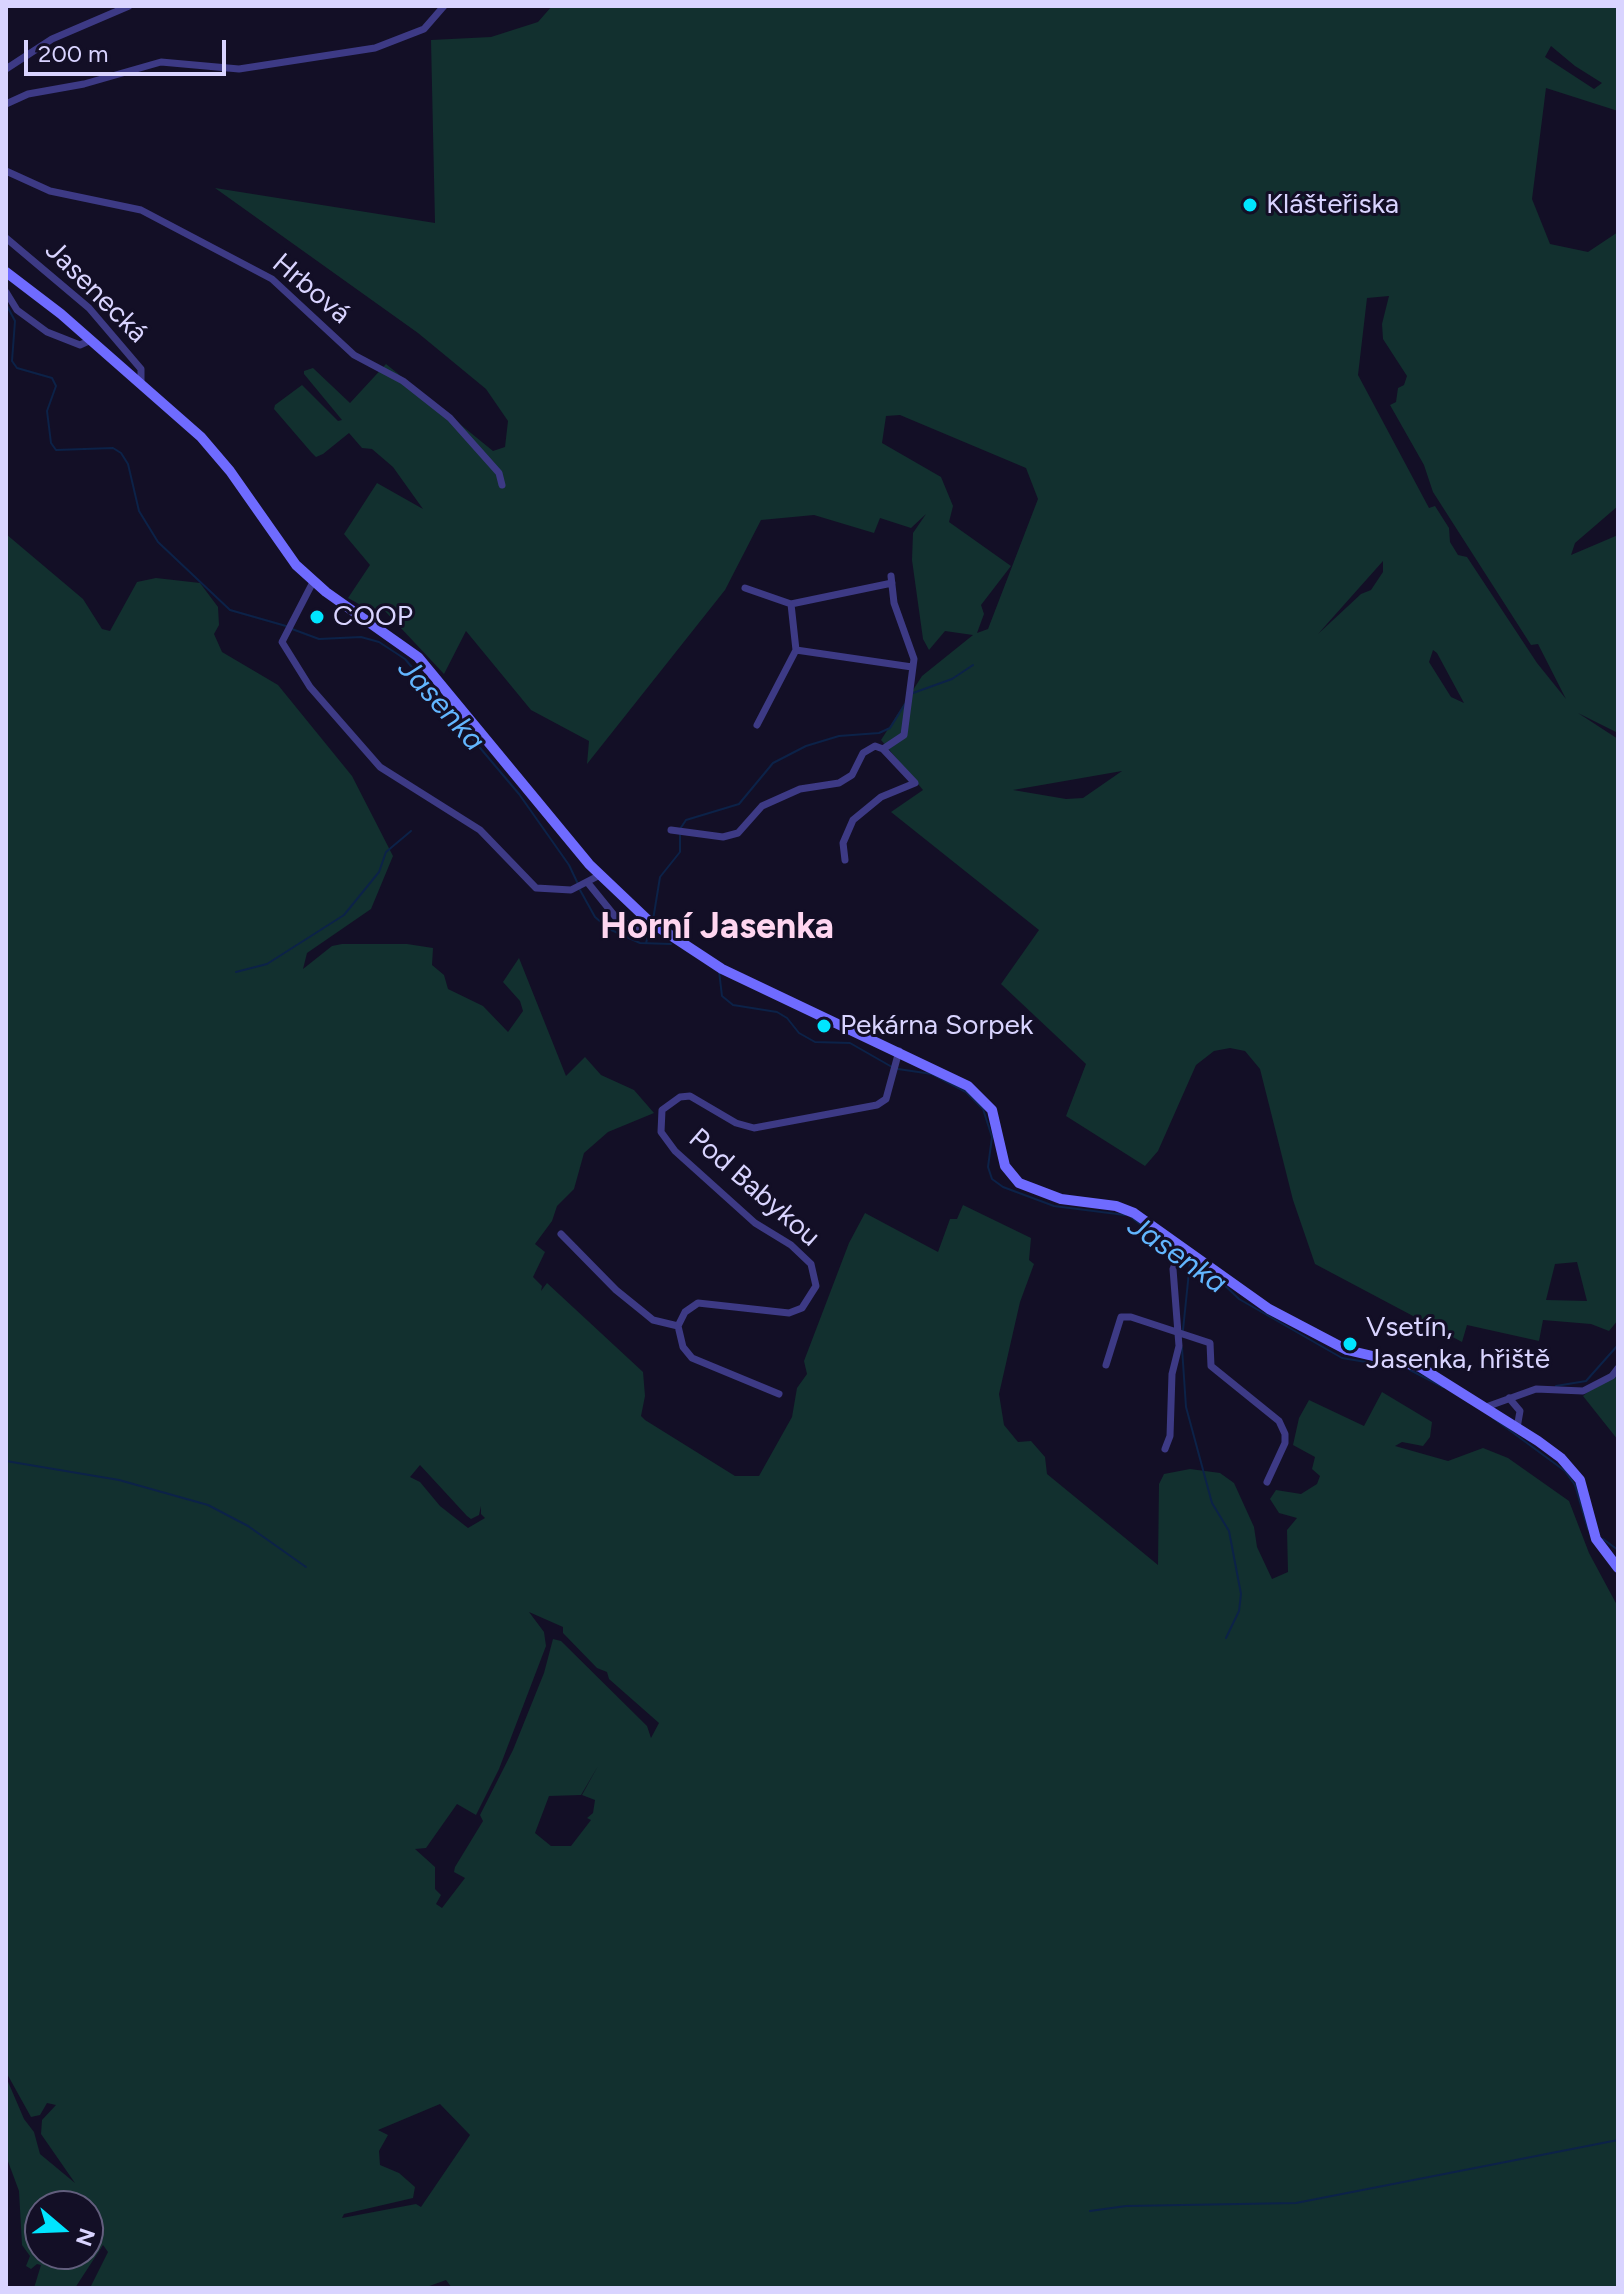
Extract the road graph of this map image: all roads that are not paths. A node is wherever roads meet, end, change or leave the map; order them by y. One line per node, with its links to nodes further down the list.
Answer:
1 (129, 6): 3 (street)
2 (444, 6): 4 (street)
3 (6, 69)
4 (6, 104)
5 (6, 171): 11 (street, Hrbová)
6 (6, 238): 10 (street, Jasenecká)
7 (6, 272): 9 (street)
8 (6, 292): 9 (street)
9 (91, 340): 10 (street)
10 (141, 384): 12 (street)
11 (502, 485)
12 (313, 582): 21 (street); 22 (street)
13 (745, 588): 14 (street)
14 (791, 604): 15 (street); 16 (street)
15 (796, 650): 16 (street); 17 (street)
16 (912, 667): 18 (street)
17 (757, 725)
18 (883, 749): 19 (street); 20 (street)
19 (671, 830)
20 (845, 860)
21 (600, 875): 22 (street); 23 (street)
22 (588, 883): 23 (street)
23 (652, 922): 24 (street)
24 (897, 1056): 26 (street); 27 (street, Pod Babykou)
25 (557, 1248): 27 (street)
26 (1179, 1253): 28 (street); 33 (street)
27 (678, 1326): 31 (street)
28 (1183, 1334): 29 (street); 35 (street); 36 (street)
29 (1106, 1365)
30 (1618, 1368): 32 (street)
31 (779, 1394)
32 (1509, 1398): 33 (street); 34 (street)
33 (1486, 1407): 34 (street)
34 (1517, 1428): 37 (street)
35 (1165, 1449)
36 (1267, 1482)
37 (1618, 1568)

